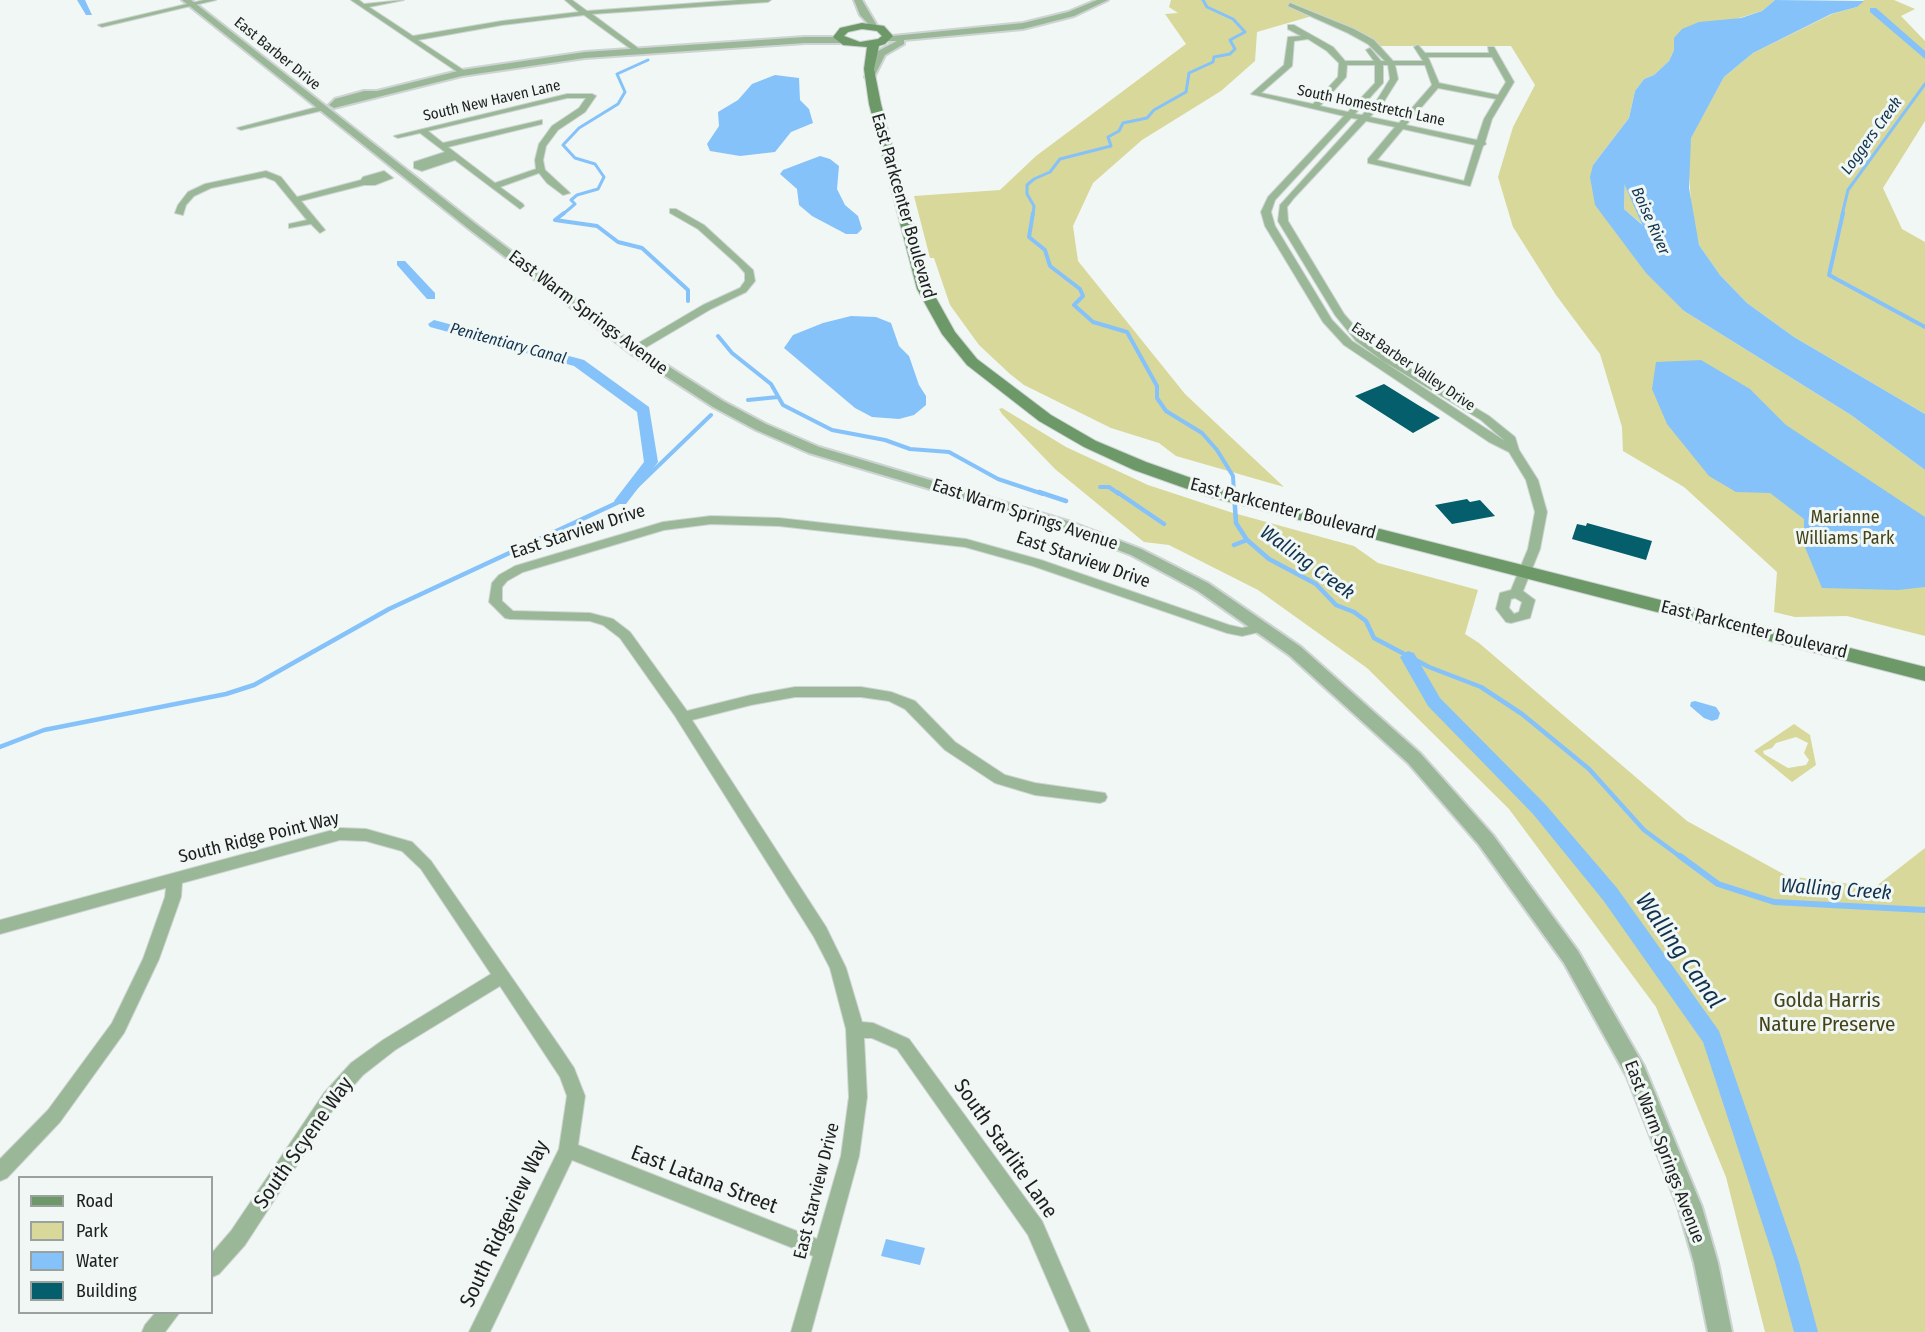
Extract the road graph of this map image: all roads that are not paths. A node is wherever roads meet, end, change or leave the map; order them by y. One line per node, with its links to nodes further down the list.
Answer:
1 (213, 0): 9 (street)
2 (354, 0): 12 (street)
3 (401, 0): 12 (street)
4 (768, 0): 13 (street)
5 (848, 0): 19 (street)
6 (858, 0): 17 (street)
7 (1090, 0): 17 (street)
8 (1104, 0): 18 (street)
9 (188, 2): 15 (street); 35 (street, East Barber Drive)
10 (564, 2): 13 (street); 14 (street)
11 (1287, 3): 29 (street); 30 (street)
12 (363, 6): 21 (street)
13 (585, 13): 14 (street); 25 (street)
14 (574, 14): 21 (street); 26 (street)
15 (102, 25)
16 (1291, 27): 20 (street)
17 (878, 28): 19 (main road); 22 (main road)
18 (955, 33): 22 (street); 32 (street)
19 (845, 35): 23 (main road); 25 (street); 32 (main road, East Parkcenter Boulevard)
20 (1312, 37): 28 (street); 36 (street, South Homestretch Lane)
21 (411, 39): 31 (street)
22 (886, 39): 23 (main road)
23 (874, 44): 32 (main road, East Parkcenter Boulevard)
24 (1418, 47): 27 (street)
25 (635, 50): 26 (street)
26 (621, 51): 31 (street)
27 (1425, 59): 30 (street); 33 (street); 34 (street)
28 (1344, 63): 29 (street); 36 (street)
29 (1379, 63): 30 (street); 38 (street, East Barber Valley Drive)
30 (1391, 63): 39 (street, East Barber Valley Drive)
31 (462, 73): 35 (street)
32 (870, 73): 62 (main road, East Parkcenter Boulevard)
33 (1436, 85): 34 (street); 41 (street)
34 (1501, 98): 46 (street)
35 (327, 106): 42 (street); 50 (street, East Warm Springs Avenue)
36 (1314, 108): 38 (street, South Homestretch Lane)
37 (578, 113): 40 (street); 43 (street); 44 (street, South New Haven Lane)
38 (1351, 116): 39 (street, South Homestretch Lane); 61 (street, East Barber Valley Drive)
39 (1363, 118): 41 (street, South Homestretch Lane); 61 (street, East Barber Valley Drive)
40 (540, 122): 43 (street); 47 (street)
41 (1400, 126): 46 (street, South Homestretch Lane); 46 (street)
42 (241, 128)
43 (555, 128): 49 (street)
44 (422, 131): 45 (street, South New Haven Lane); 47 (street)
45 (398, 136)
46 (1482, 144)
47 (442, 146): 48 (street)
48 (454, 155): 50 (street); 51 (street)
49 (541, 170): 51 (street); 52 (street)
50 (402, 171): 53 (street); 60 (street, East Warm Springs Avenue)
51 (493, 186): 54 (street)
52 (567, 193)
53 (295, 200): 56 (street); 57 (street)
54 (520, 206)
55 (673, 211): 60 (street)
56 (180, 213)
57 (313, 221): 58 (street); 59 (street)
58 (292, 226)
59 (320, 230)
60 (634, 350): 64 (street, East Warm Springs Avenue)
61 (1513, 450): 62 (street, East Barber Valley Drive)
62 (1525, 571): 63 (street, East Barber Valley Drive); 65 (main road, East Parkcenter Boulevard)
63 (1516, 593)
64 (1263, 627): 66 (street, East Starview Drive); 81 (street, East Warm Springs Avenue)
65 (1925, 674)
66 (684, 717): 67 (street); 71 (street, East Starview Drive)
67 (1100, 797)
68 (175, 880): 69 (street, South Ridge Point Way); 70 (street, South Ridge Point Way); 73 (street)
69 (0, 927)
70 (502, 976): 72 (street, South Ridgeview Way); 75 (street, South Scyene Way)
71 (855, 1029): 74 (street, East Starview Drive); 80 (street, South Starlite Lane)
72 (568, 1150): 74 (street, East Latana Street); 78 (street, South Ridgeview Way)
73 (0, 1172)
74 (824, 1251): 79 (street, East Starview Drive)
75 (213, 1266)
76 (168, 1314): 77 (street)
77 (152, 1332)
78 (479, 1332)
79 (801, 1332)
80 (1080, 1332)
81 (1720, 1332)

